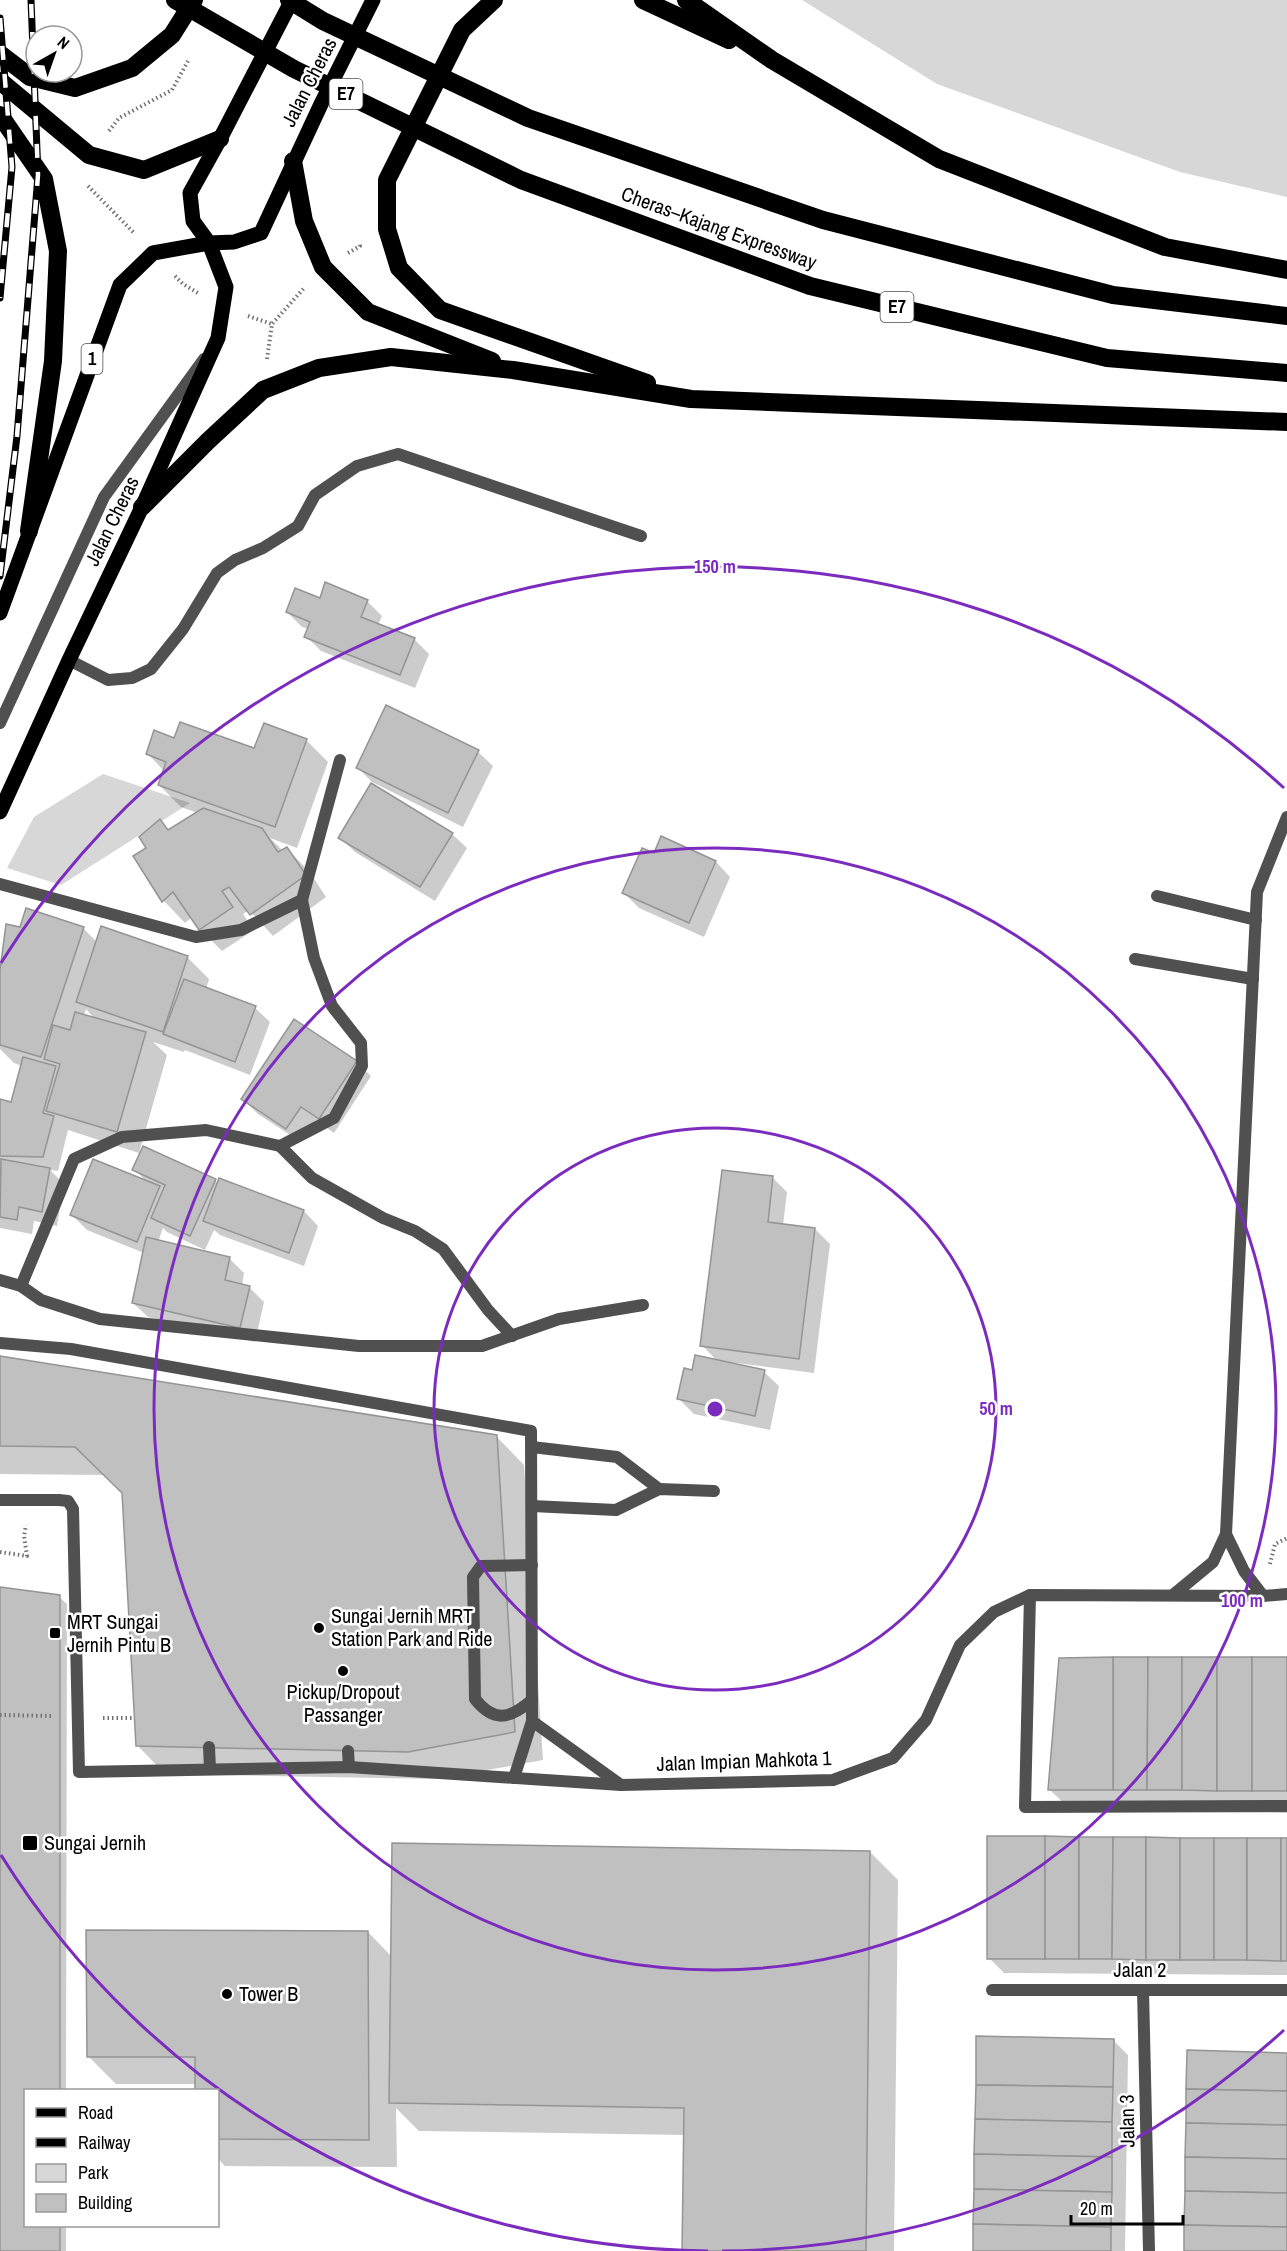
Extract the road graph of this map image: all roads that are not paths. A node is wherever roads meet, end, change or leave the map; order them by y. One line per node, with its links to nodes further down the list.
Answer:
1 (175, 0): 19 (highway, Cheras–Kajang Expressway / E7)
2 (194, 0): 8 (highway)
3 (290, 0): 12 (main road, Jalan Cheras); 16 (highway, Cheras–Kajang Expressway)
4 (373, 0): 13 (main road, Jalan Cheras / 1)
5 (494, 0): 20 (highway)
6 (643, 0): 9 (highway)
7 (686, 0): 9 (highway)
8 (0, 54)
9 (772, 60): 15 (highway)
10 (0, 81): 12 (highway)
11 (0, 115): 23 (highway)
12 (220, 139): 14 (main road, Jalan Cheras)
13 (293, 161): 14 (main road, Jalan Cheras / 1); 18 (highway)
14 (209, 243): 17 (main road, Jalan Cheras); 23 (main road, Jalan Cheras / 1)
15 (1287, 270)
16 (1287, 316)
17 (218, 338): 22 (main road, Jalan Cheras); 27 (street)
18 (513, 370): 20 (highway); 22 (highway)
19 (1287, 373)
20 (691, 399): 21 (highway)
21 (1287, 422)
22 (142, 507): 26 (main road, Jalan Cheras)
23 (29, 531): 25 (main road, Jalan Cheras / 1)
24 (641, 536): 26 (street)
25 (0, 613)
26 (69, 660): 29 (main road, Jalan Cheras)
27 (0, 723)
28 (340, 760): 33 (street)
29 (0, 812)
30 (1287, 817): 34 (street)
31 (0, 884): 33 (street)
32 (1157, 896): 34 (street)
33 (302, 900): 37 (street)
34 (1256, 920): 36 (street)
35 (1135, 959): 36 (street)
36 (1253, 979): 48 (street)
37 (280, 1146): 39 (street); 41 (street)
38 (0, 1280): 39 (street)
39 (21, 1286): 41 (street)
40 (643, 1305): 41 (street)
41 (512, 1336)
42 (0, 1343): 43 (street)
43 (532, 1447): 44 (street); 47 (street)
44 (659, 1489): 45 (street); 47 (street)
45 (714, 1491)
46 (0, 1500): 59 (street, Jalan Impian Mahkota 1)
47 (532, 1506): 49 (street)
48 (1226, 1534): 52 (street); 53 (street)
49 (532, 1564): 54 (street); 54 (street)
50 (1287, 1594): 53 (street, Jalan Impian Mahkota 1)
51 (1030, 1595): 52 (street, Jalan Impian Mahkota 1); 61 (street, Jalan Impian Mahkota 1); 62 (street)
52 (1173, 1595): 53 (street, Jalan Impian Mahkota 1)
53 (1263, 1596)
54 (532, 1700): 55 (street)
55 (532, 1721): 60 (street); 61 (street)
56 (209, 1747): 59 (street)
57 (348, 1750): 58 (street)
58 (349, 1767): 59 (street, Jalan Impian Mahkota 1); 60 (street, Jalan Impian Mahkota 1)
59 (210, 1769)
60 (514, 1778): 61 (street, Jalan Impian Mahkota 1)
61 (621, 1785)
62 (1287, 1806)
63 (992, 1990): 64 (street, Jalan 2)
64 (1143, 1990): 65 (street, Jalan 2); 66 (street, Jalan 3)
65 (1287, 1990)
66 (1149, 2251)

